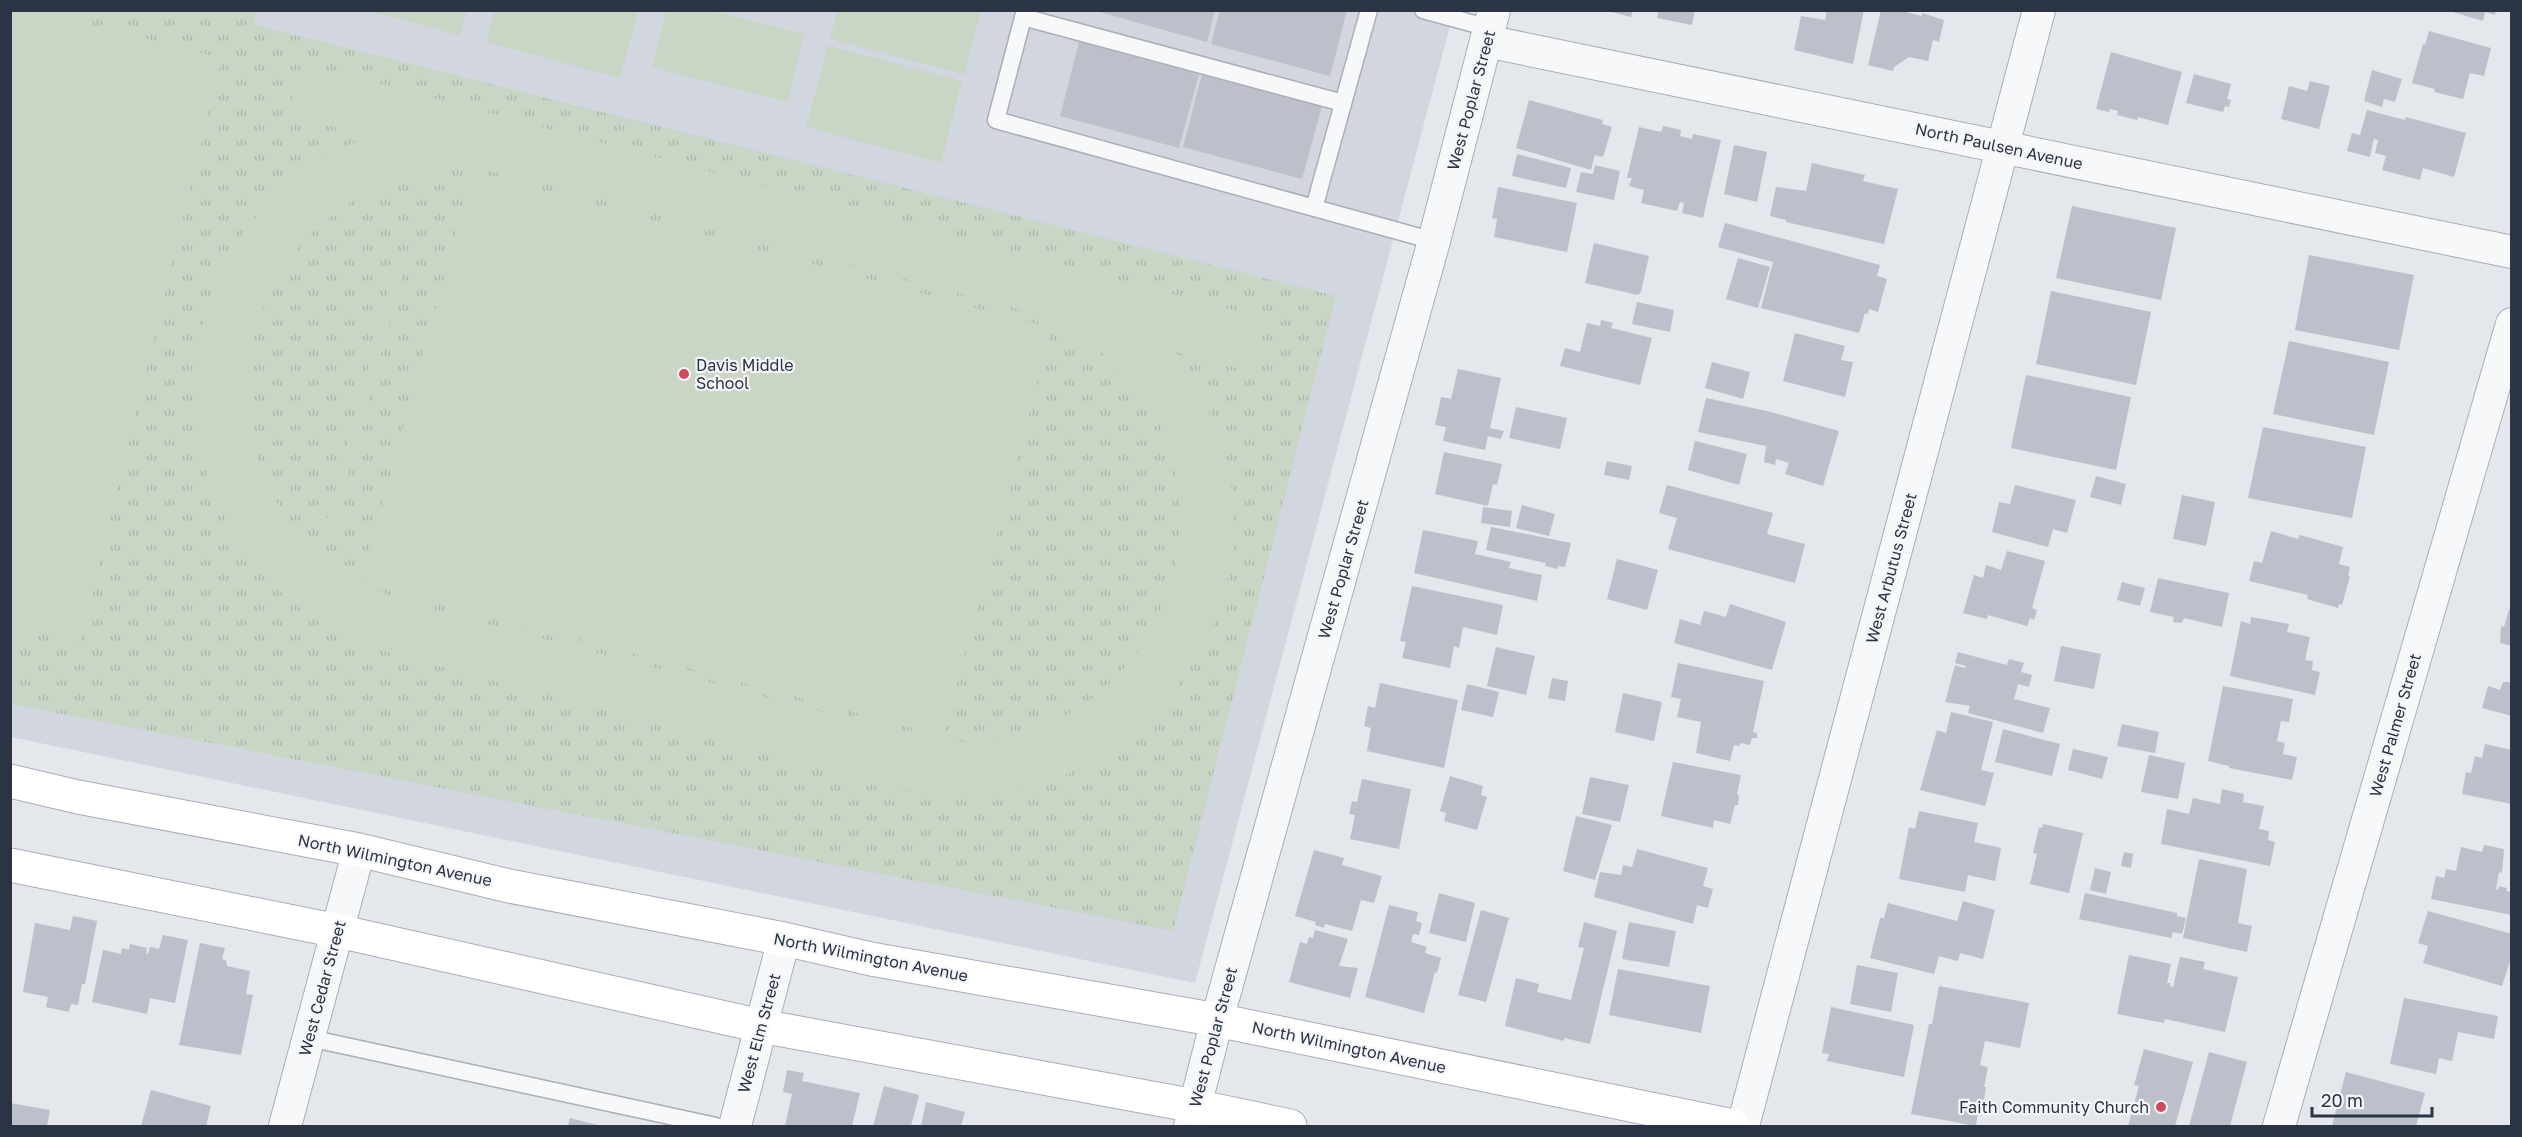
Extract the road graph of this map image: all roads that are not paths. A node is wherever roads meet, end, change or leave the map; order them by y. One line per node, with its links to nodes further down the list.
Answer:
1 (1369, 10): 6 (lane)
2 (1423, 10): 5 (lane)
3 (2039, 10): 7 (street, West Arbutus Street)
4 (1024, 14): 6 (lane); 8 (lane)
5 (1490, 26): 7 (street, North Paulsen Avenue); 9 (street, West Poplar Street)
6 (1343, 103): 8 (lane)
7 (2002, 147): 10 (street, North Paulsen Avenue); 26 (street, West Arbutus Street)
8 (1314, 208): 9 (lane)
9 (1434, 241): 17 (street, West Poplar Street)
10 (2511, 252)
11 (2511, 324): 27 (street, West Palmer Street)
12 (10, 781): 13 (main road, North Wilmington Avenue)
13 (359, 850): 15 (street, West Cedar Street); 16 (main road, North Wilmington Avenue)
14 (10, 865): 15 (main road)
15 (338, 931): 18 (main road); 19 (street, West Cedar Street)
16 (784, 939): 17 (main road, North Wilmington Avenue); 18 (street, West Elm Street)
17 (1216, 1020): 20 (street, West Poplar Street); 25 (main road, North Wilmington Avenue)
18 (761, 1026): 20 (main road); 23 (street, West Elm Street)
19 (309, 1038): 21 (street, West Cedar Street); 22 (lane)
20 (1193, 1116): 24 (main road)
21 (285, 1126)
22 (716, 1126)
23 (735, 1126)
24 (1290, 1126)
25 (1733, 1126)
26 (1743, 1126)
27 (2280, 1126)

